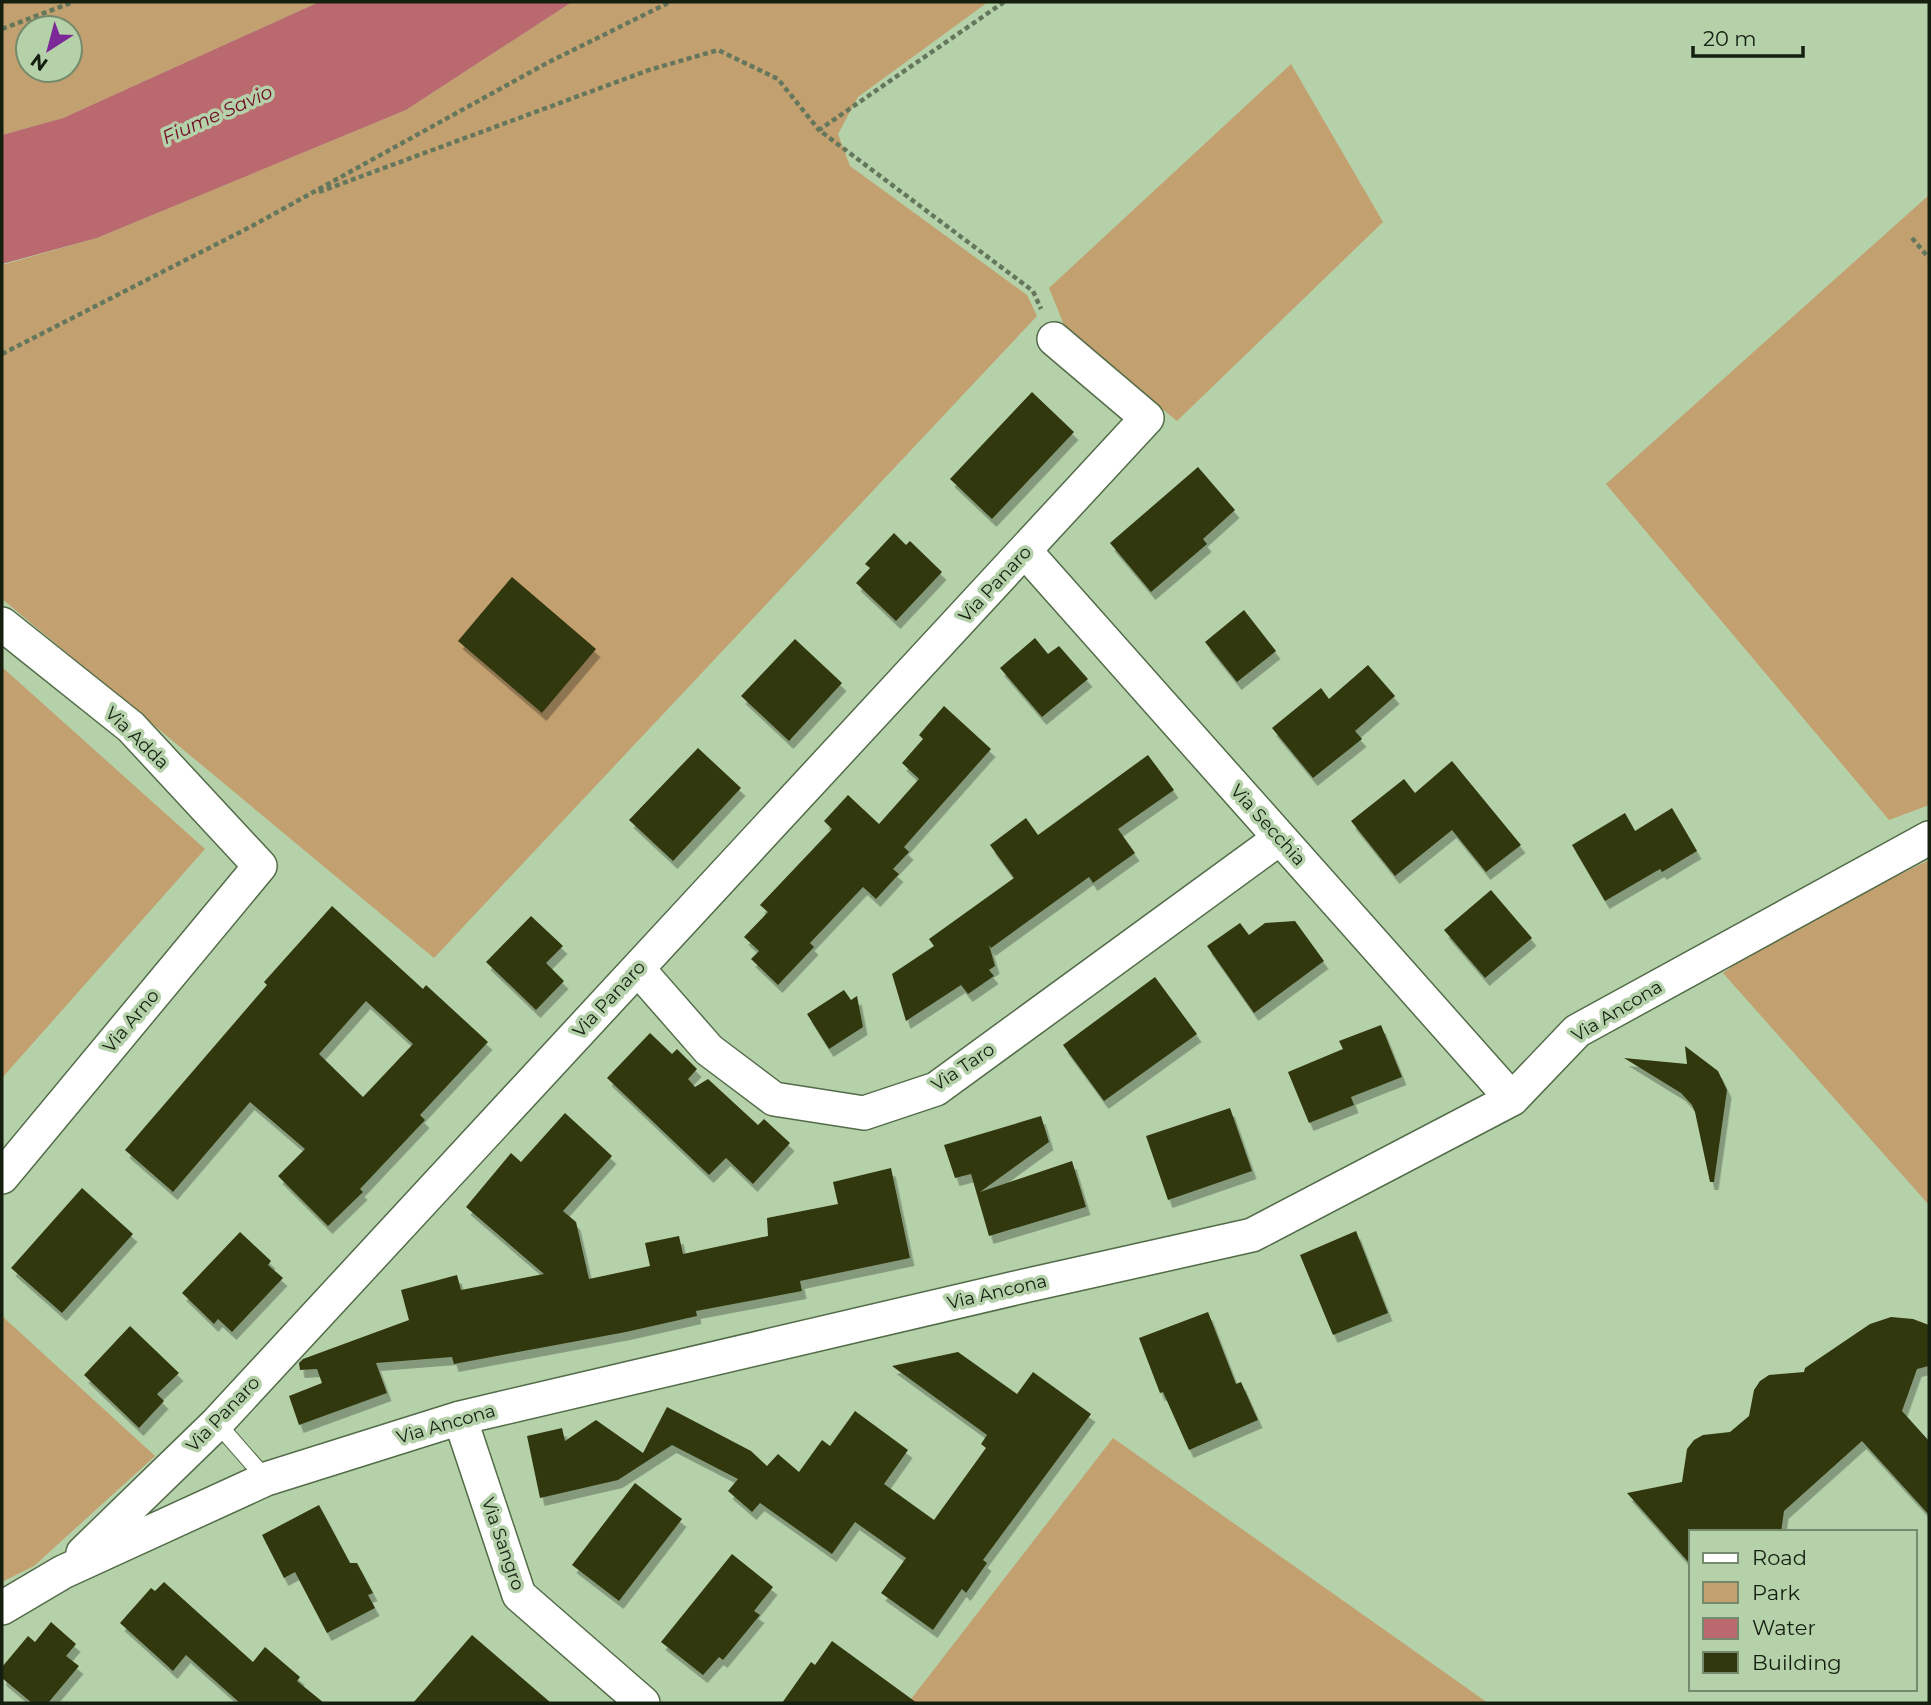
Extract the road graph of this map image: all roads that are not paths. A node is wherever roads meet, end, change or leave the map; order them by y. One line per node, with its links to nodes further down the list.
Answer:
1 (1054, 339): 2 (street, Via Panaro)
2 (1026, 551): 4 (street, Via Secchia); 7 (street, Via Panaro)
3 (2, 624): 6 (street, Via Adda)
4 (1280, 838): 7 (street, Via Taro); 8 (street, Via Secchia)
5 (1929, 838): 8 (street, Via Ancona)
6 (260, 866): 9 (street, Via Arno)
7 (638, 968): 11 (street, Via Panaro)
8 (1511, 1099): 10 (street, Via Ancona)
9 (2, 1177)
10 (460, 1418): 12 (street, Via Ancona); 15 (street, Via Sangro)
11 (217, 1423): 12 (lane); 13 (street, Via Panaro)
12 (266, 1479): 13 (street, Via Ancona)
13 (64, 1572): 14 (street, Via Ancona)
14 (2, 1608)
15 (643, 1703)

